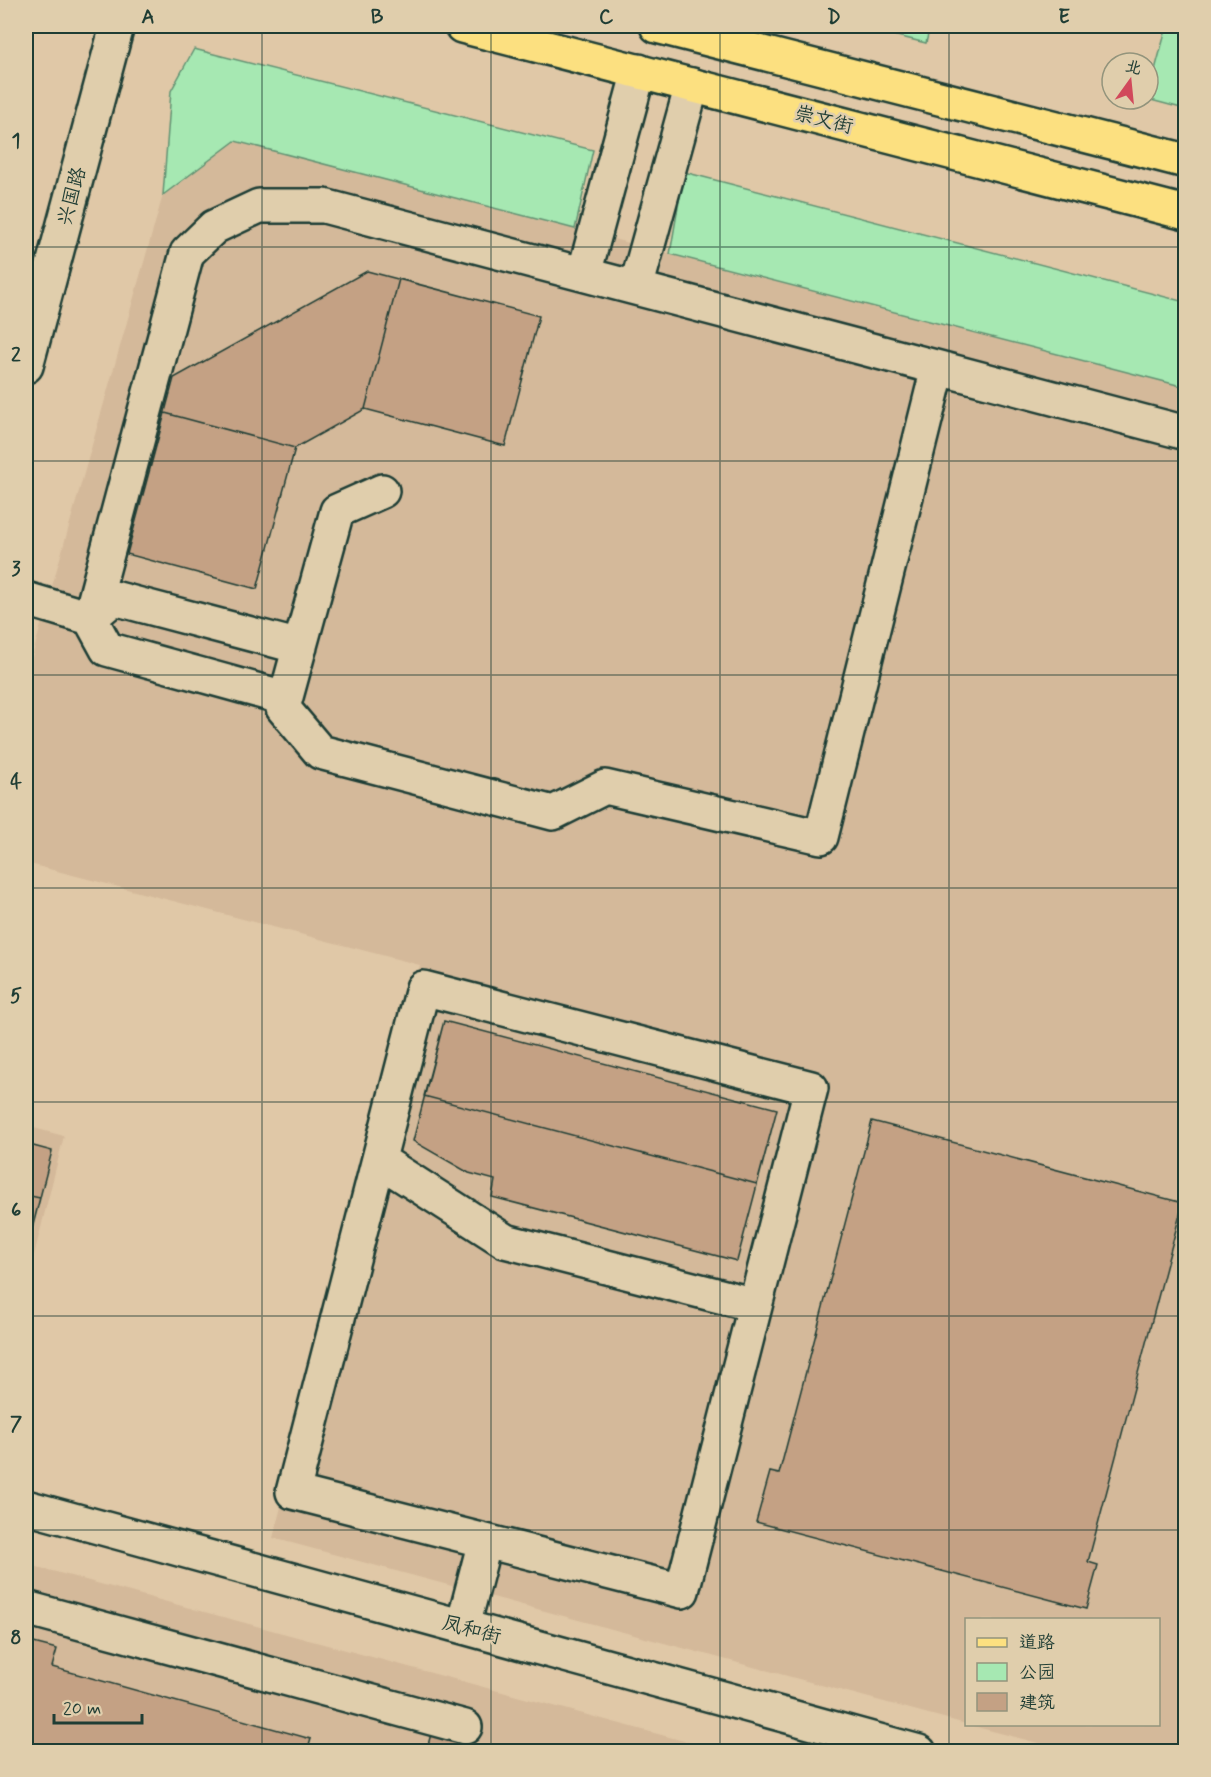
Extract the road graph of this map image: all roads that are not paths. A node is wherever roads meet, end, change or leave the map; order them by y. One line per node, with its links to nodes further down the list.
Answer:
1 (117, 26): 10 (street, 兴国路)
2 (462, 26): 4 (main road, 崇文街)
3 (657, 26): 6 (main road)
4 (639, 71): 5 (main road, 崇文街); 8 (street)
5 (692, 85): 7 (main road, 崇文街); 9 (street)
6 (1185, 161)
7 (1185, 213)
8 (584, 274): 9 (street); 15 (street)
9 (636, 288): 11 (street)
10 (26, 366)
11 (938, 368): 12 (street); 17 (street)
12 (1185, 433)
13 (382, 491): 16 (street)
14 (26, 599): 15 (street)
15 (90, 618): 16 (street); 17 (street)
16 (300, 647): 17 (street)
17 (285, 698)
18 (379, 1160): 19 (street); 19 (street); 21 (street)
19 (755, 1305): 21 (street)
20 (26, 1507): 23 (street, 凤和街)
21 (485, 1541): 23 (street)
22 (26, 1608): 24 (street)
23 (463, 1626): 25 (street, 凤和街)
24 (465, 1727)
25 (919, 1752)

